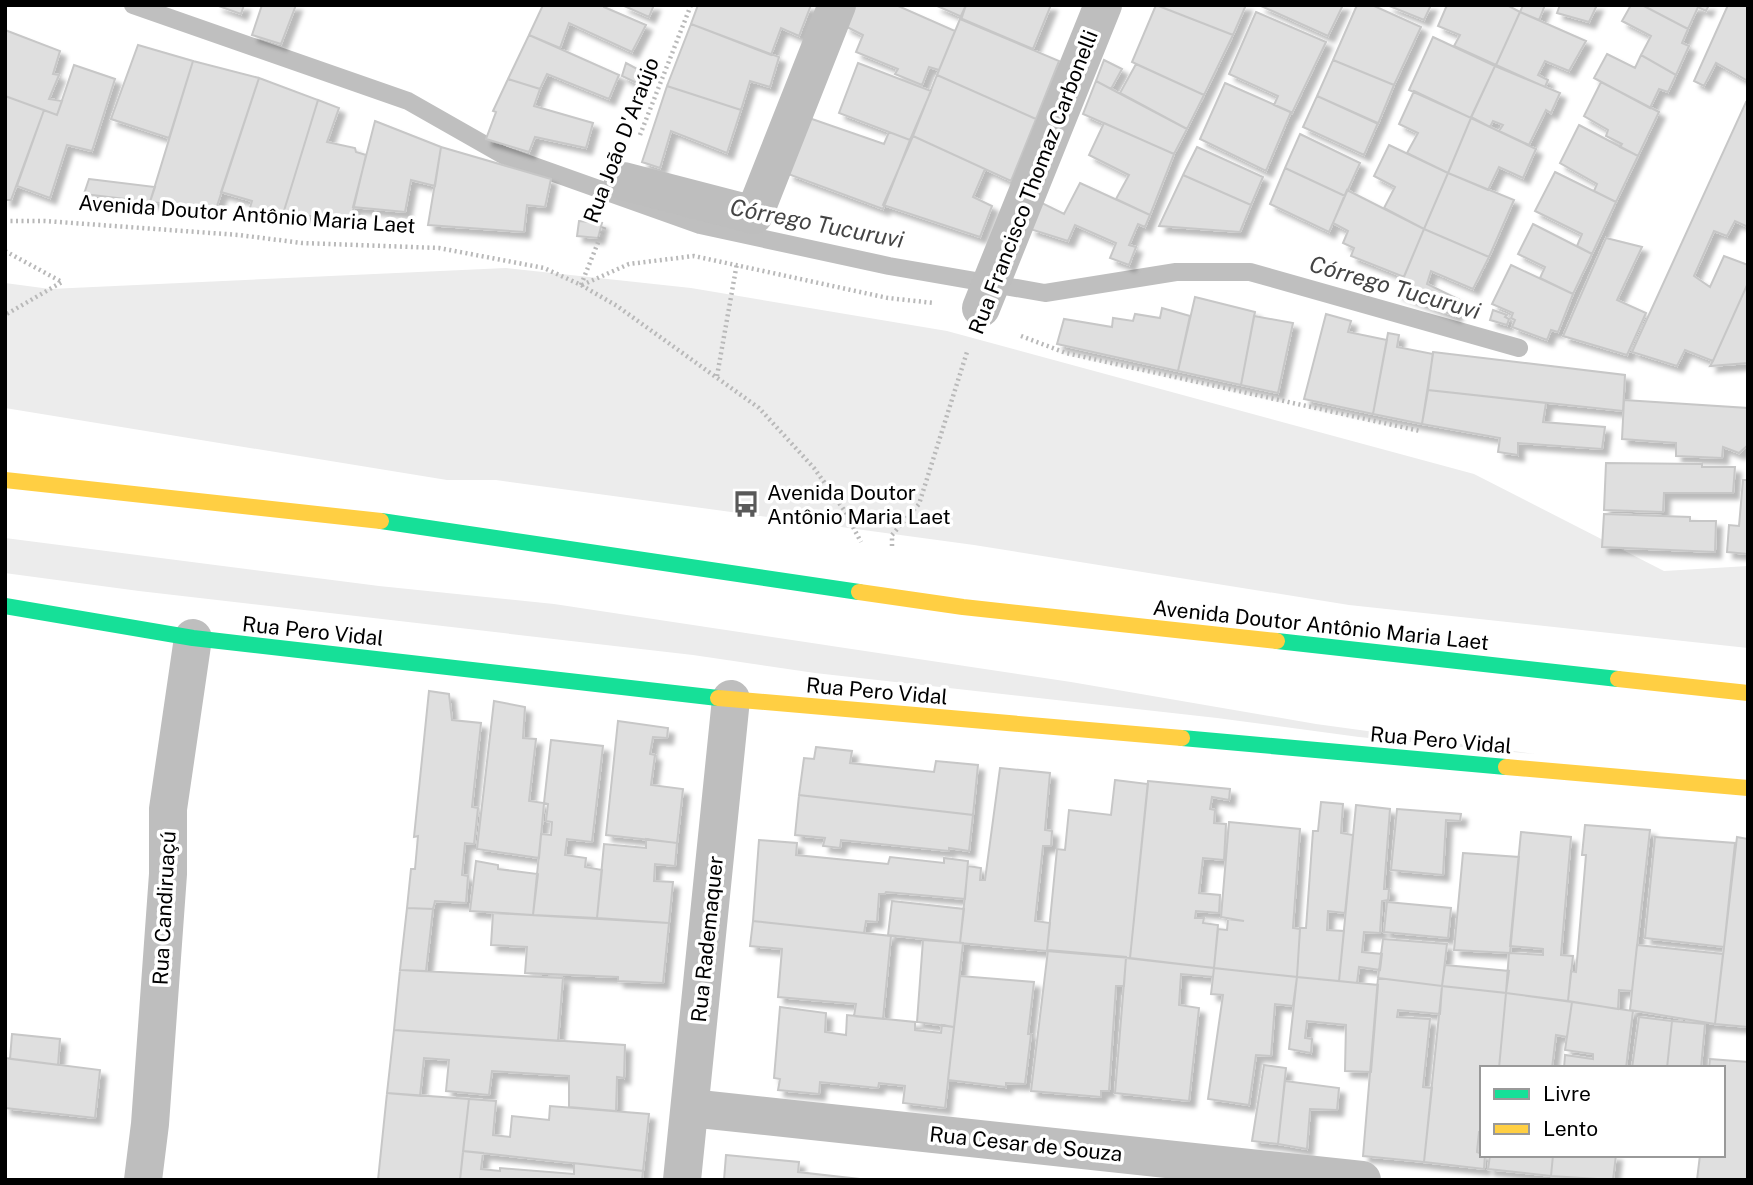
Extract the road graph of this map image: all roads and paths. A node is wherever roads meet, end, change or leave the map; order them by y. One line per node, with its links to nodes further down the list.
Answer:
1 (691, 5): 4 (path, Rua João D'Araújo)
2 (837, 5): 5 (street)
3 (1103, 5): 10 (street, Rua Francisco Thomaz Carbonelli)
4 (623, 181): 5 (street); 9 (path, Rua João D'Araújo)
5 (754, 215): 8 (path)
6 (5, 221): 9 (path, Avenida Doutor Antônio Maria Laet)
7 (5, 251): 11 (path)
8 (737, 265): 9 (path); 10 (path); 12 (path)
9 (581, 285): 12 (path, Avenida Doutor Antônio Maria Laet)
10 (981, 308): 13 (path); 15 (path, Rua Francisco Thomaz Carbonelli)
11 (5, 315)
12 (717, 376): 15 (path, Avenida Doutor Antônio Maria Laet)
13 (1420, 431)
14 (5, 480): 15 (street, Avenida Doutor Antônio Maria Laet)
15 (891, 594): 18 (street, Avenida Doutor Antônio Maria Laet)
16 (5, 606): 17 (street, Rua Pero Vidal)
17 (193, 638): 19 (street, Rua Pero Vidal); 22 (street, Rua Candiruaçú)
18 (1748, 693)
19 (731, 699): 20 (street, Rua Pero Vidal); 21 (street, Rua Rademaquer)
20 (1748, 788)
21 (690, 1108): 23 (street, Rua Rademaquer); 24 (street, Rua Cesar de Souza)
22 (143, 1180)
23 (682, 1180)
24 (1362, 1180)

